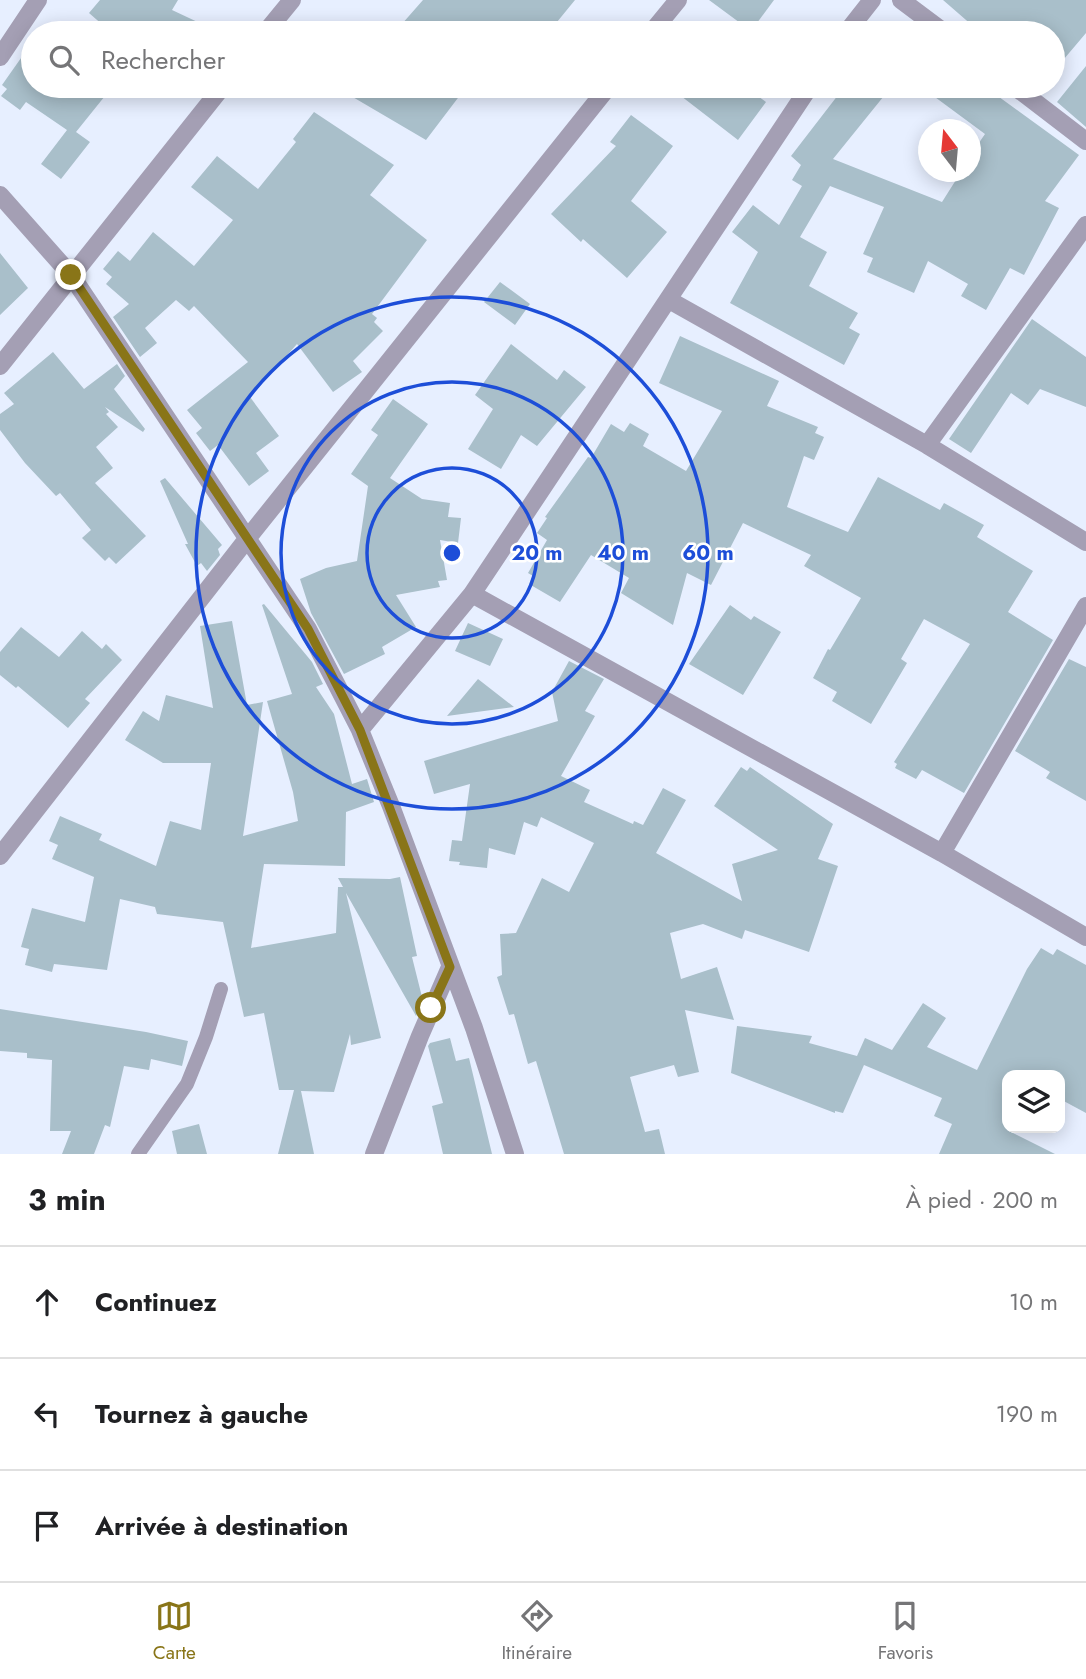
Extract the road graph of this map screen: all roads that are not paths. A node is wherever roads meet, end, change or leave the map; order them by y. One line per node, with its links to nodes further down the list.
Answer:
1 (38, 0): 6 (street)
2 (292, 0): 7 (street)
3 (678, 0): 8 (street)
4 (872, 0): 9 (street)
5 (901, 0): 10 (street)
6 (24, 21)
7 (275, 21)
8 (661, 21)
9 (855, 21)
10 (929, 21)
11 (21, 26): 12 (street)
12 (0, 57)
13 (213, 98): 20 (street)
14 (599, 98): 24 (street)
15 (802, 98): 21 (street)
16 (1030, 98): 17 (street)
17 (1086, 141)
18 (0, 195): 20 (street)
19 (1086, 225): 23 (street)
20 (71, 275): 22 (street); 24 (street)
21 (669, 300): 23 (street); 26 (street)
22 (0, 366)
23 (927, 445): 25 (street)
24 (247, 539): 28 (street); 30 (street)
25 (1086, 542)
26 (472, 594): 28 (street); 29 (street)
27 (1086, 606): 29 (street)
28 (360, 730): 32 (street)
29 (942, 853): 31 (street)
30 (0, 856)
31 (1086, 937)
32 (450, 967): 35 (street); 36 (street)
33 (221, 989): 34 (lane)
34 (138, 1154)
35 (374, 1154)
36 (515, 1154)

